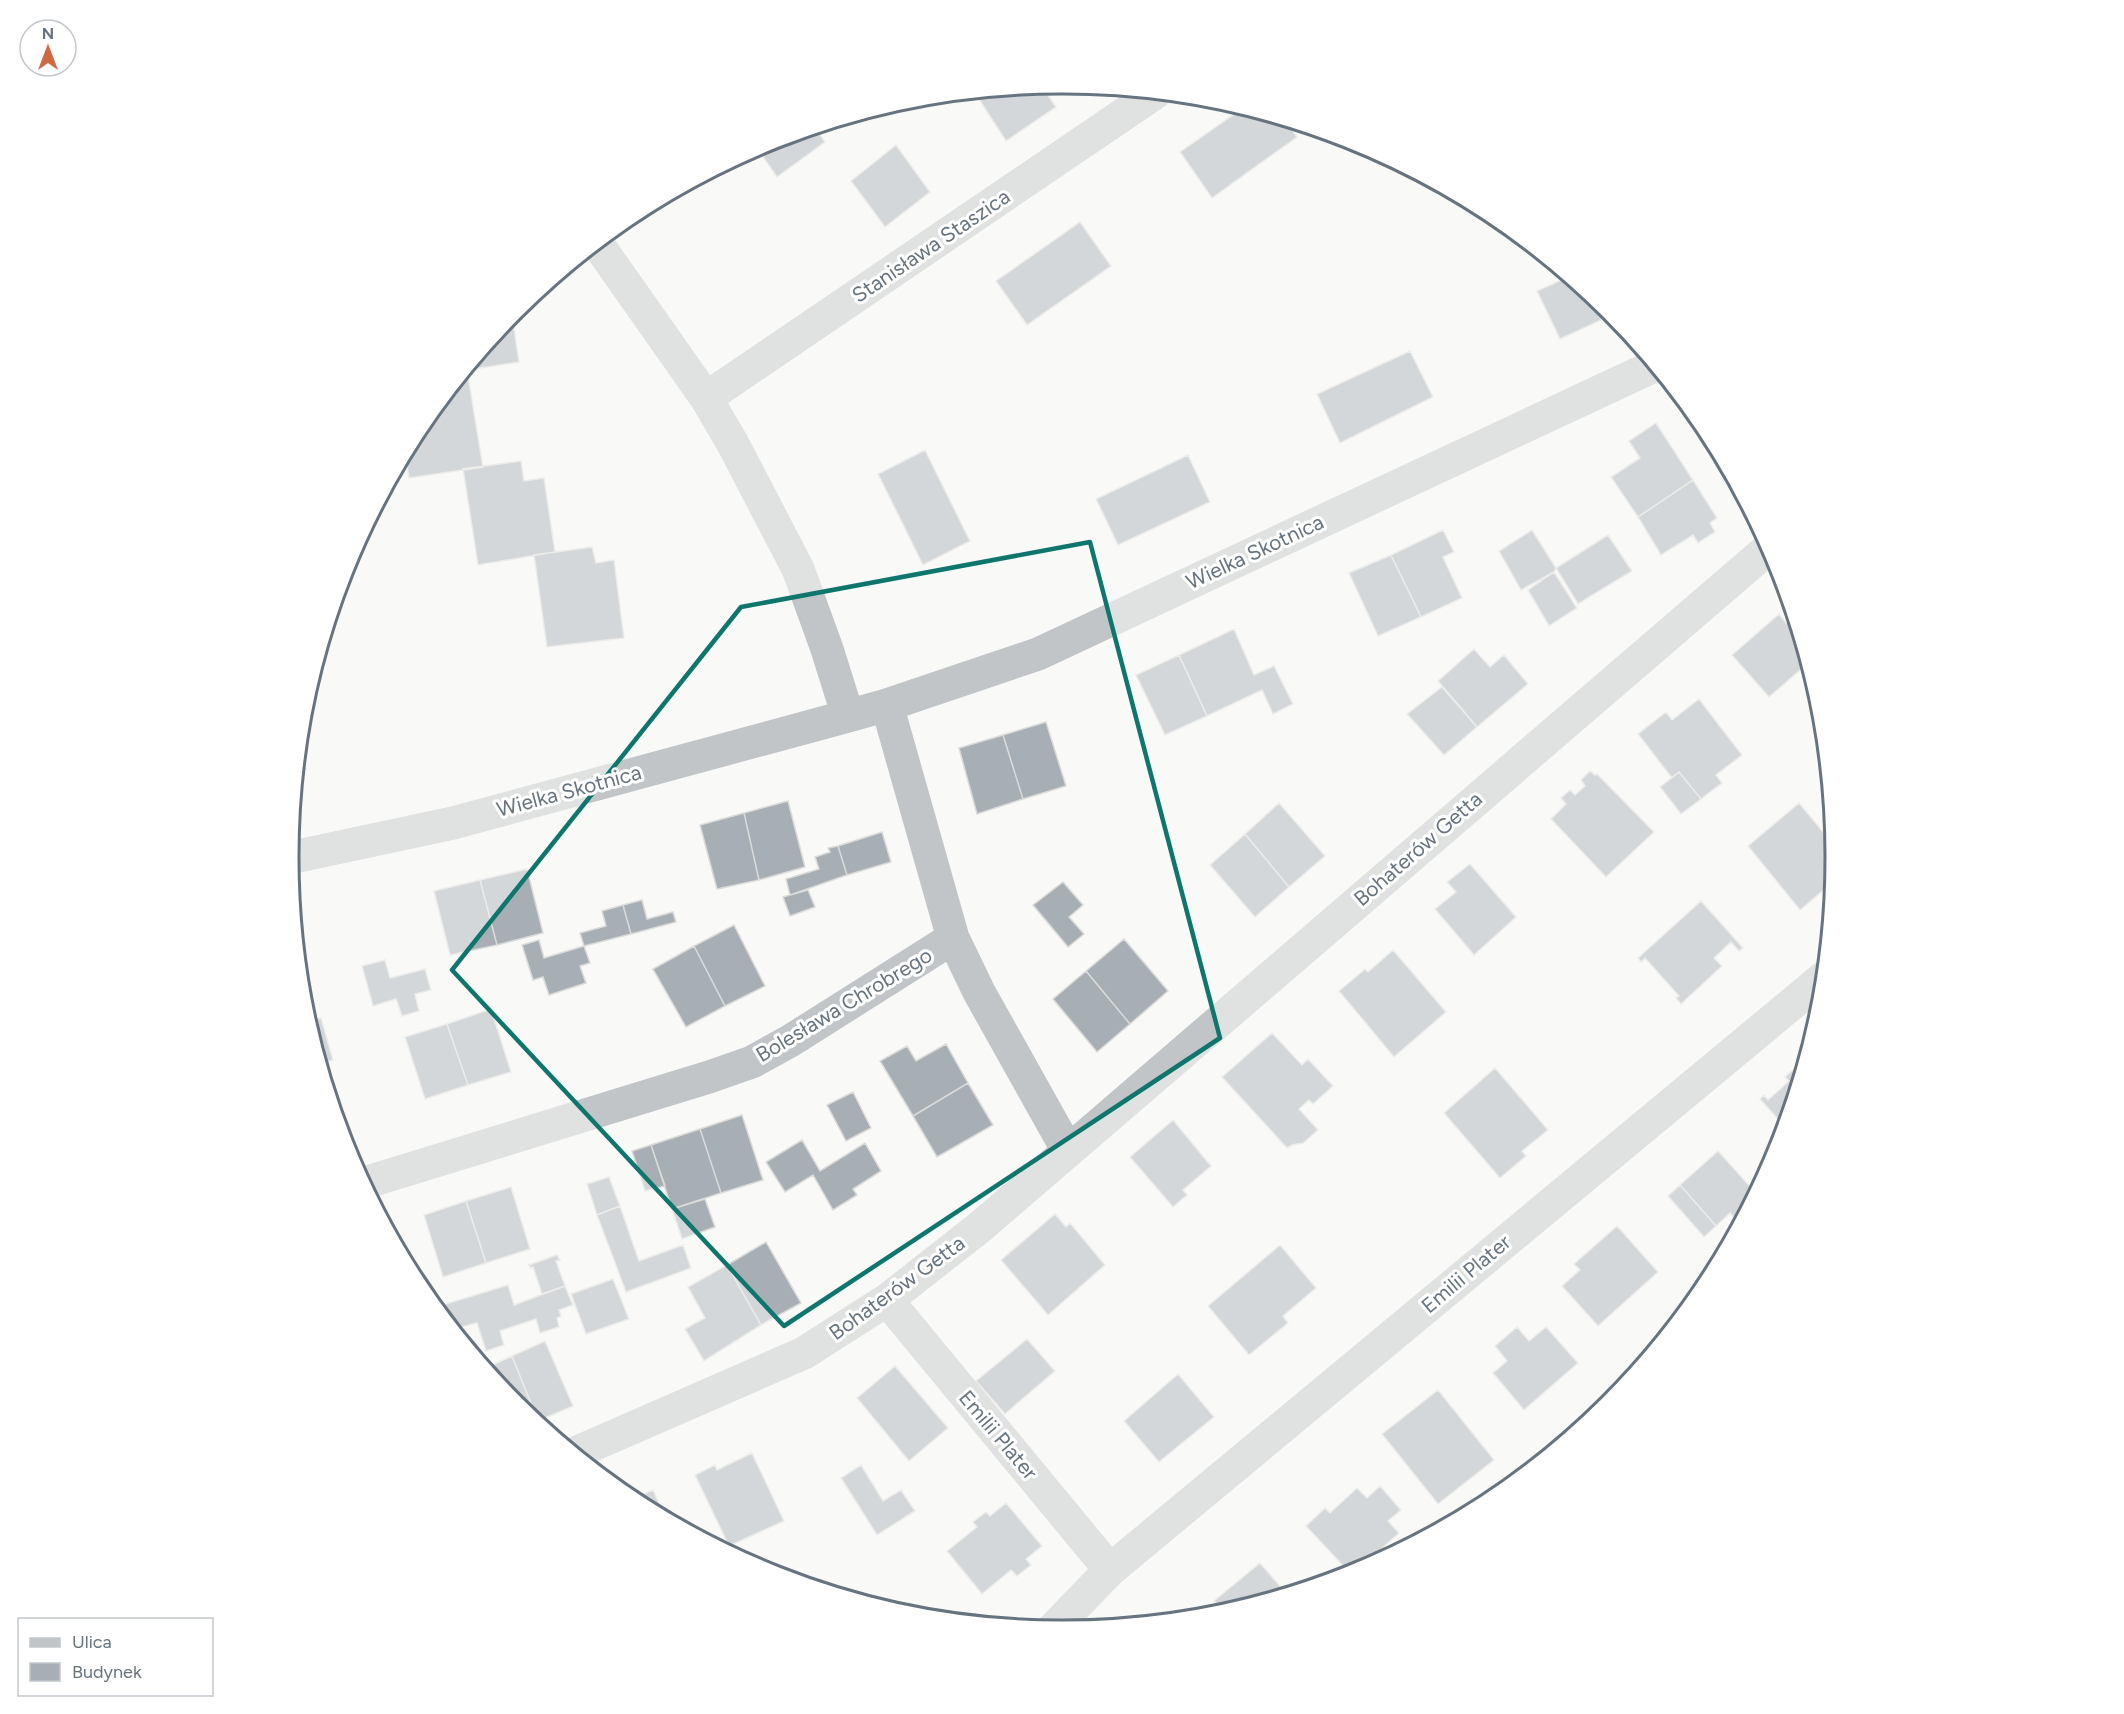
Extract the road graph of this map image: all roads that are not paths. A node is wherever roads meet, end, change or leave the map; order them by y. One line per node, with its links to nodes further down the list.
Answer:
1 (1146, 99): 4 (street, Stanisława Staszica)
2 (602, 249): 4 (street)
3 (1647, 369): 6 (street, Wielka Skotnica)
4 (706, 398): 7 (street)
5 (1761, 555): 11 (street, Bohaterów Getta)
6 (887, 705): 7 (street, Wielka Skotnica); 9 (street, Bolesława Chrobrego)
7 (848, 716): 8 (street, Wielka Skotnica)
8 (299, 856)
9 (953, 938): 11 (street); 12 (street, Bolesława Chrobrego)
10 (1813, 986): 15 (street, Emilii Plater)
11 (1068, 1151): 13 (street, Bohaterów Getta)
12 (372, 1181)
13 (887, 1300): 14 (street, Bohaterów Getta); 15 (street, Emilii Plater)
14 (583, 1450)
15 (1110, 1570): 16 (street, Emilii Plater)
16 (1062, 1620)

